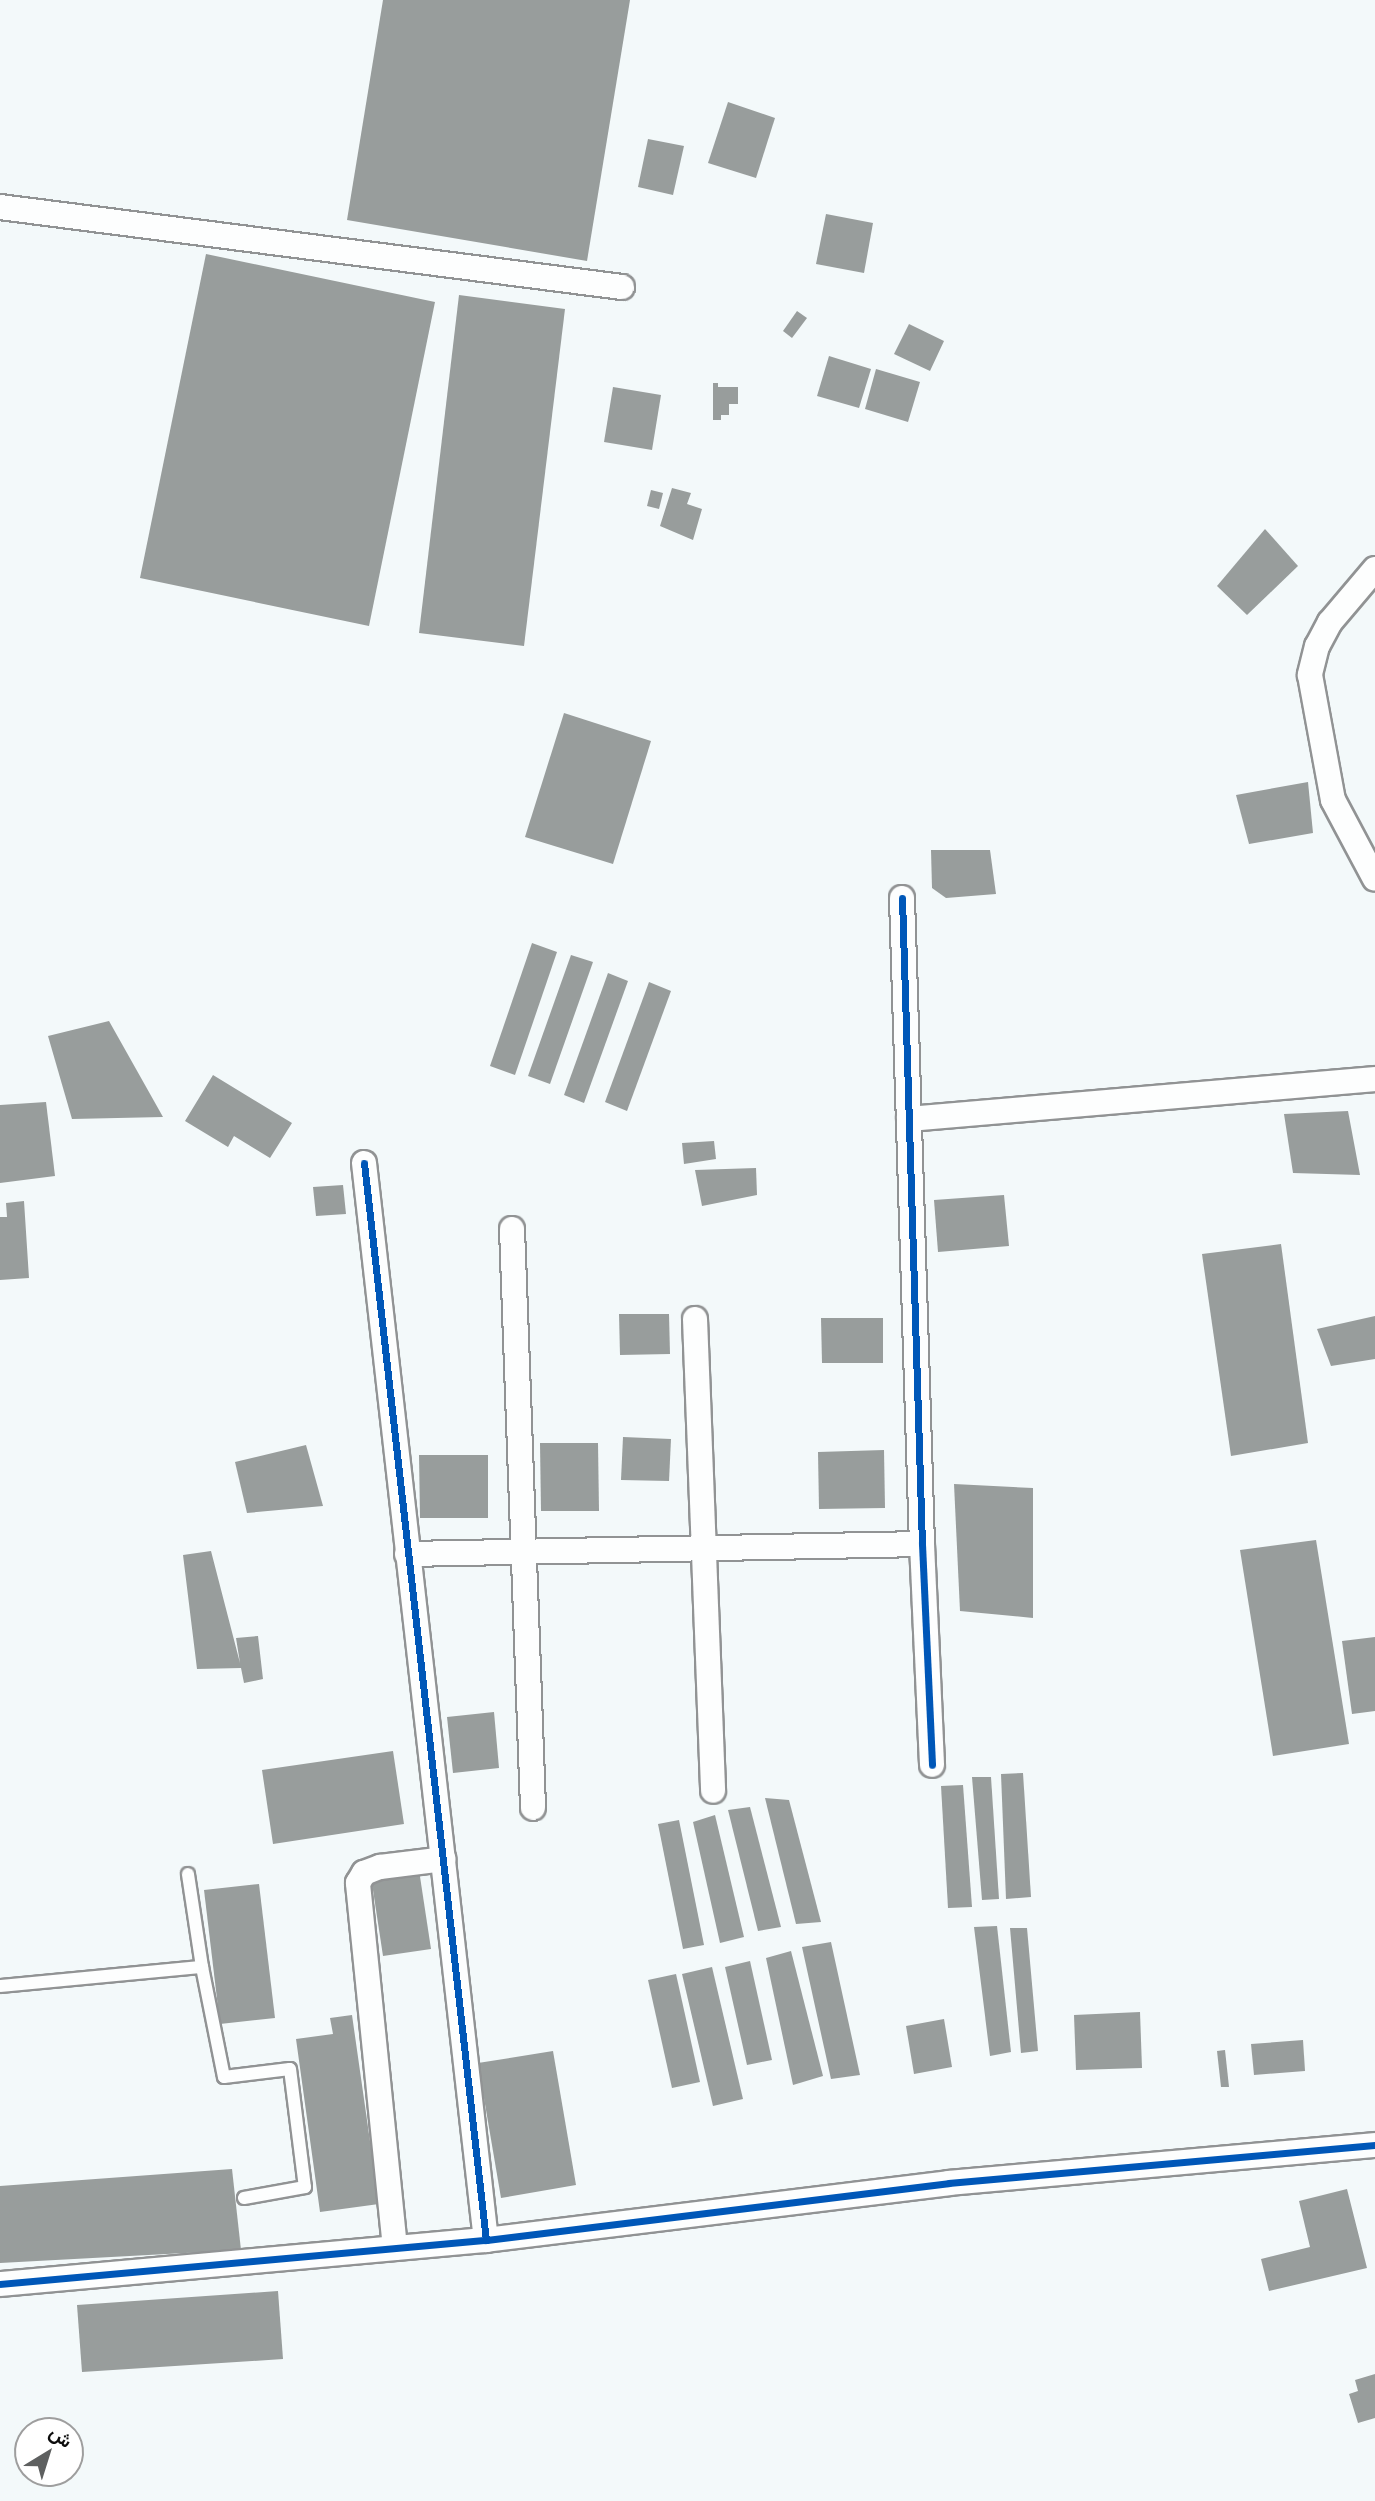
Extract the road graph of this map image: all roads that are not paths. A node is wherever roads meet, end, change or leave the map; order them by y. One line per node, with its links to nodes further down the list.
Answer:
1 (0, 207): 2 (street)
2 (622, 287)
3 (1375, 569): 4 (street)
4 (1375, 879)
5 (902, 898): 7 (street)
6 (1375, 1079): 7 (street)
7 (909, 1119): 11 (street)
8 (364, 1163): 14 (street)
9 (512, 1229): 13 (street)
10 (695, 1319): 12 (street)
11 (922, 1544): 12 (street); 15 (street)
12 (705, 1548): 13 (street); 16 (street)
13 (522, 1552): 14 (street); 17 (street)
14 (407, 1554): 18 (street)
15 (932, 1765)
16 (713, 1791)
17 (533, 1808)
18 (444, 1859): 24 (street); 25 (street)
19 (188, 1874): 20 (lane)
20 (202, 1967): 21 (lane); 23 (lane)
21 (0, 1986)
22 (1375, 2145): 24 (street)
23 (244, 2198)
24 (486, 2240): 25 (street)
25 (395, 2248): 26 (street)
26 (0, 2284)

